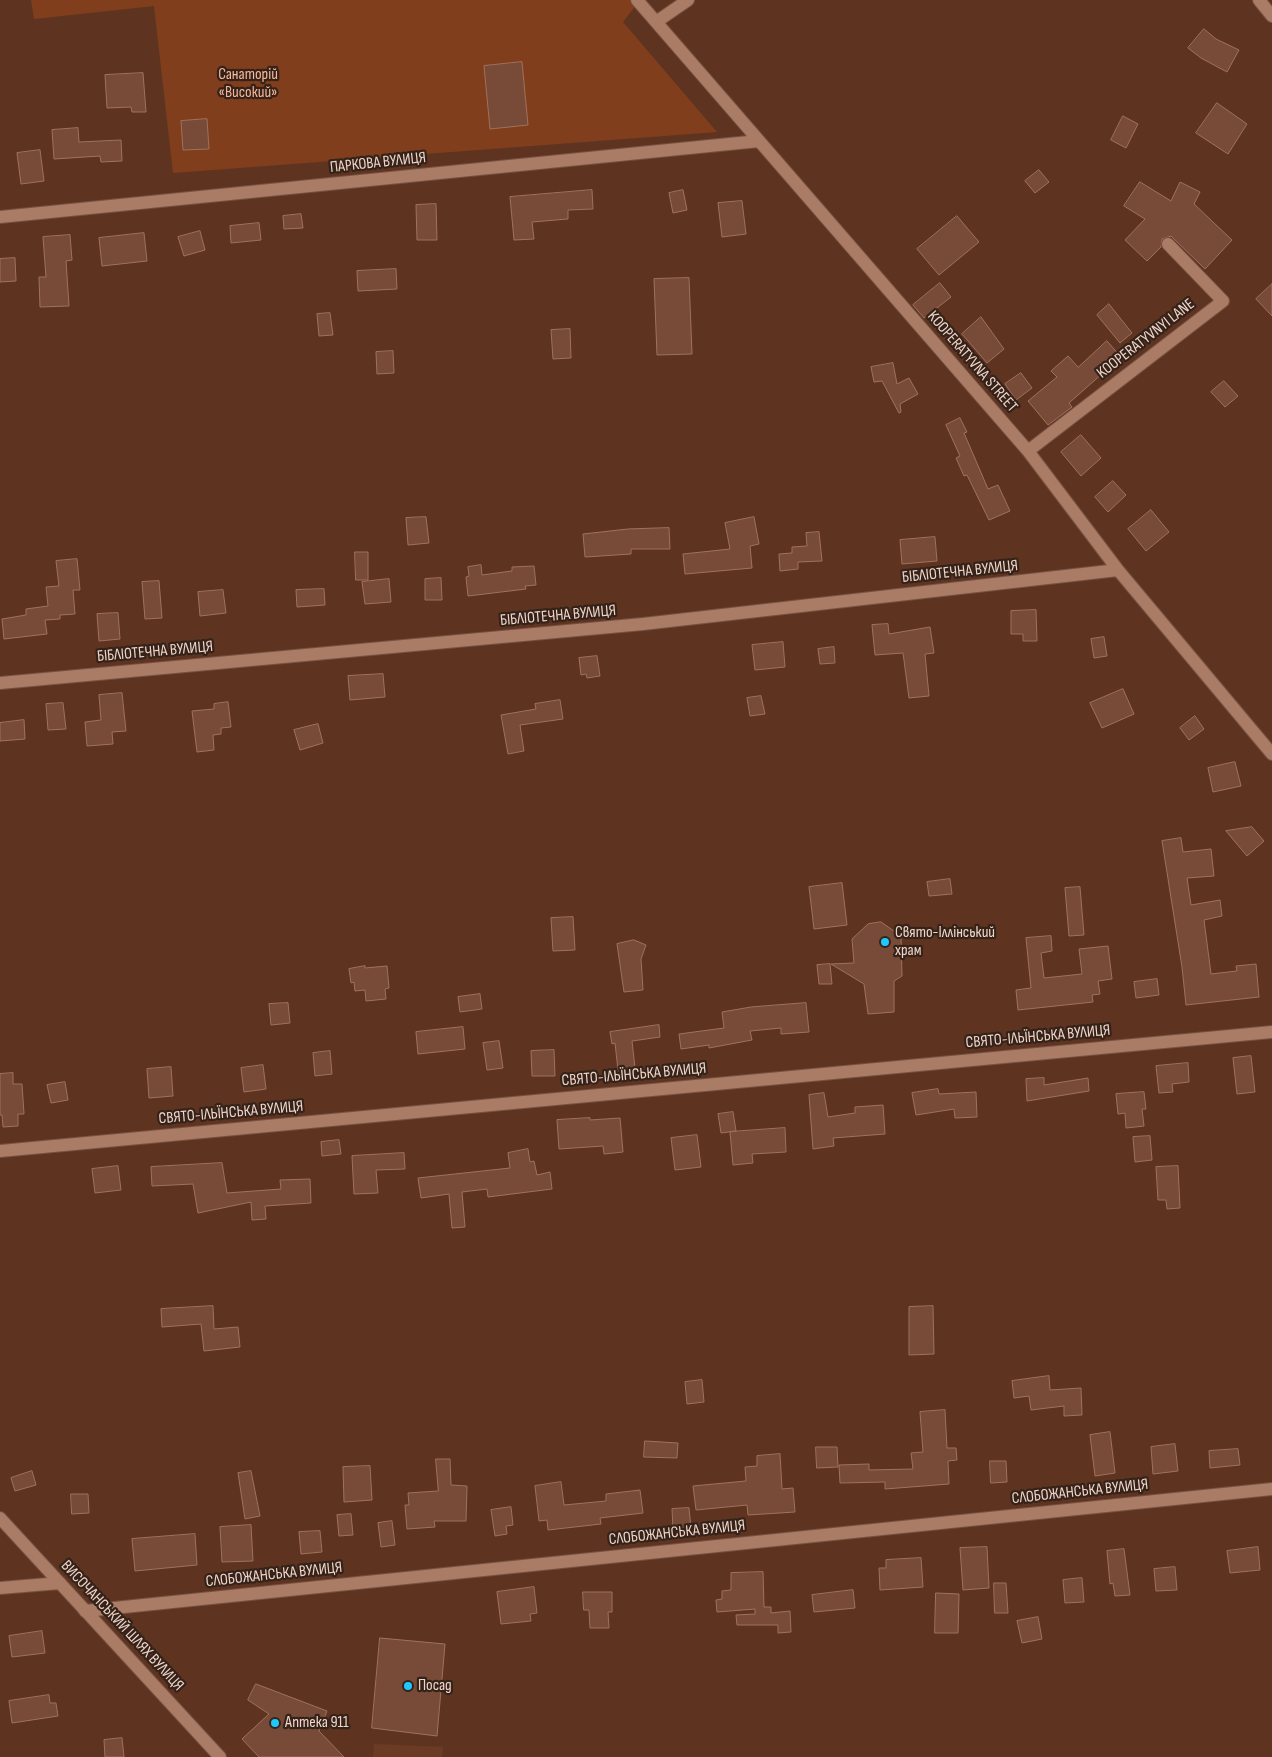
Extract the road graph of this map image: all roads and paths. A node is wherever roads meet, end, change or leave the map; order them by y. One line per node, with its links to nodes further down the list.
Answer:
1 (637, 0): 5 (street, KOOPERATYVNA STREET)
2 (688, 0): 5 (street)
3 (1259, 0): 4 (street)
4 (1272, 16)
5 (656, 22): 6 (street, KOOPERATYVNA STREET)
6 (759, 141): 7 (street, ПАРКОВА ВУЛИЦЯ); 9 (street, KOOPERATYVNA STREET)
7 (0, 216)
8 (1168, 244): 9 (street, KOOPERATYVNYI LANE)
9 (1028, 451): 10 (street, KOOPERATYVNA STREET)
10 (1118, 570): 11 (street, БІБЛІОТЕЧНА ВУЛИЦЯ); 12 (street, KOOPERATYVNA STREET)
11 (0, 683)
12 (1272, 754)
13 (1272, 1032): 14 (street, СВЯТО-ІЛЬЇНСЬКА ВУЛИЦЯ)
14 (0, 1151)
15 (1272, 1489): 19 (street, СЛОБОЖАНСЬКА ВУЛИЦЯ)
16 (0, 1518): 17 (street, ВИСОЧАНСЬКИЙ ШЛЯХ ВУЛИЦЯ)
17 (60, 1583): 18 (street); 19 (street, ВИСОЧАНСЬКИЙ ШЛЯХ ВУЛИЦЯ)
18 (0, 1588)
19 (86, 1611): 20 (street, ВИСОЧАНСЬКИЙ ШЛЯХ ВУЛИЦЯ)
20 (220, 1757)

